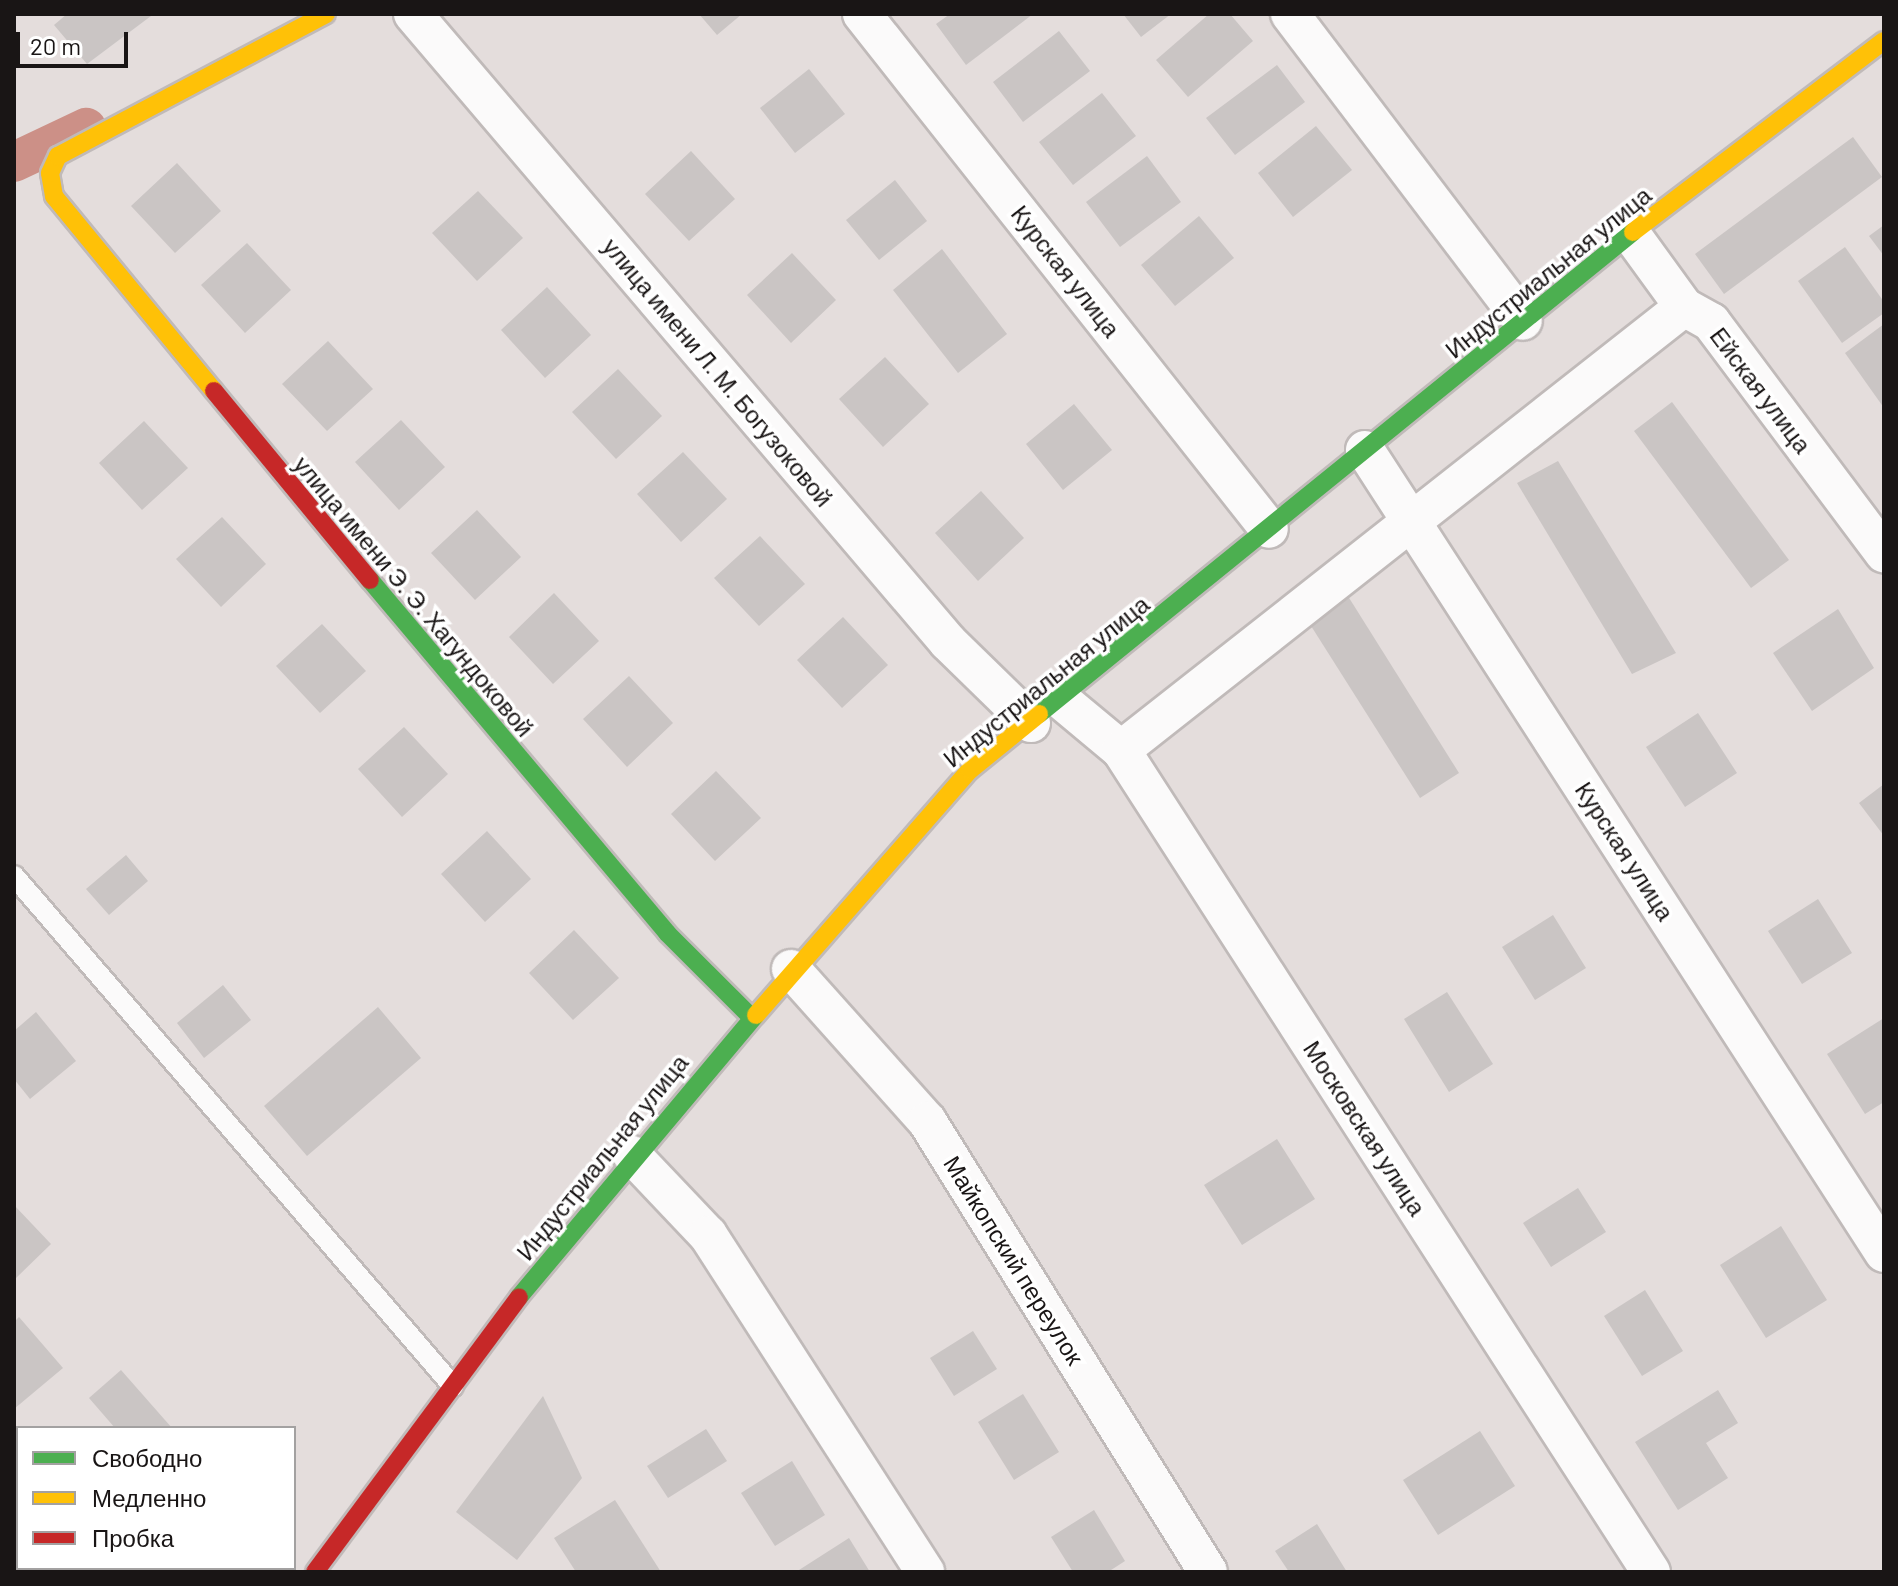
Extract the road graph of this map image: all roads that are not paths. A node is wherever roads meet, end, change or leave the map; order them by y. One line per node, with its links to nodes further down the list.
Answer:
1 (326, 14): 18 (street, улица имени Э. Э. Хагундоковой)
2 (413, 14): 14 (street, улица имени Л. М. Богузоковой)
3 (862, 14): 11 (street, Курская улица)
4 (1290, 14): 8 (street)
5 (1884, 41): 6 (street, Индустриальная улица)
6 (1631, 234): 7 (street, Ейская улица); 8 (street, Индустриальная улица)
7 (1684, 307): 10 (street); 12 (street, Ейская улица)
8 (1523, 321): 9 (street, Индустриальная улица)
9 (1365, 450): 10 (street, Курская улица); 11 (street, Индустриальная улица)
10 (1410, 520): 15 (street); 20 (street, Курская улица)
11 (1269, 529): 13 (street, Индустриальная улица)
12 (1884, 553)
13 (1061, 700): 14 (street, Индустриальная улица); 15 (street, Московская улица)
14 (1031, 723): 17 (street, Индустриальная улица)
15 (1121, 750): 25 (street, Московская улица)
16 (14, 876): 21 (lane)
17 (791, 969): 18 (street, Индустриальная улица); 24 (street, Майкопский переулок)
18 (750, 1016): 19 (street, Индустриальная улица)
19 (632, 1155): 21 (street, Индустриальная улица); 23 (street)
20 (1884, 1253)
21 (453, 1386): 22 (street, Индустриальная улица)
22 (315, 1572)
23 (925, 1572)
24 (1208, 1572)
25 (1651, 1572)

